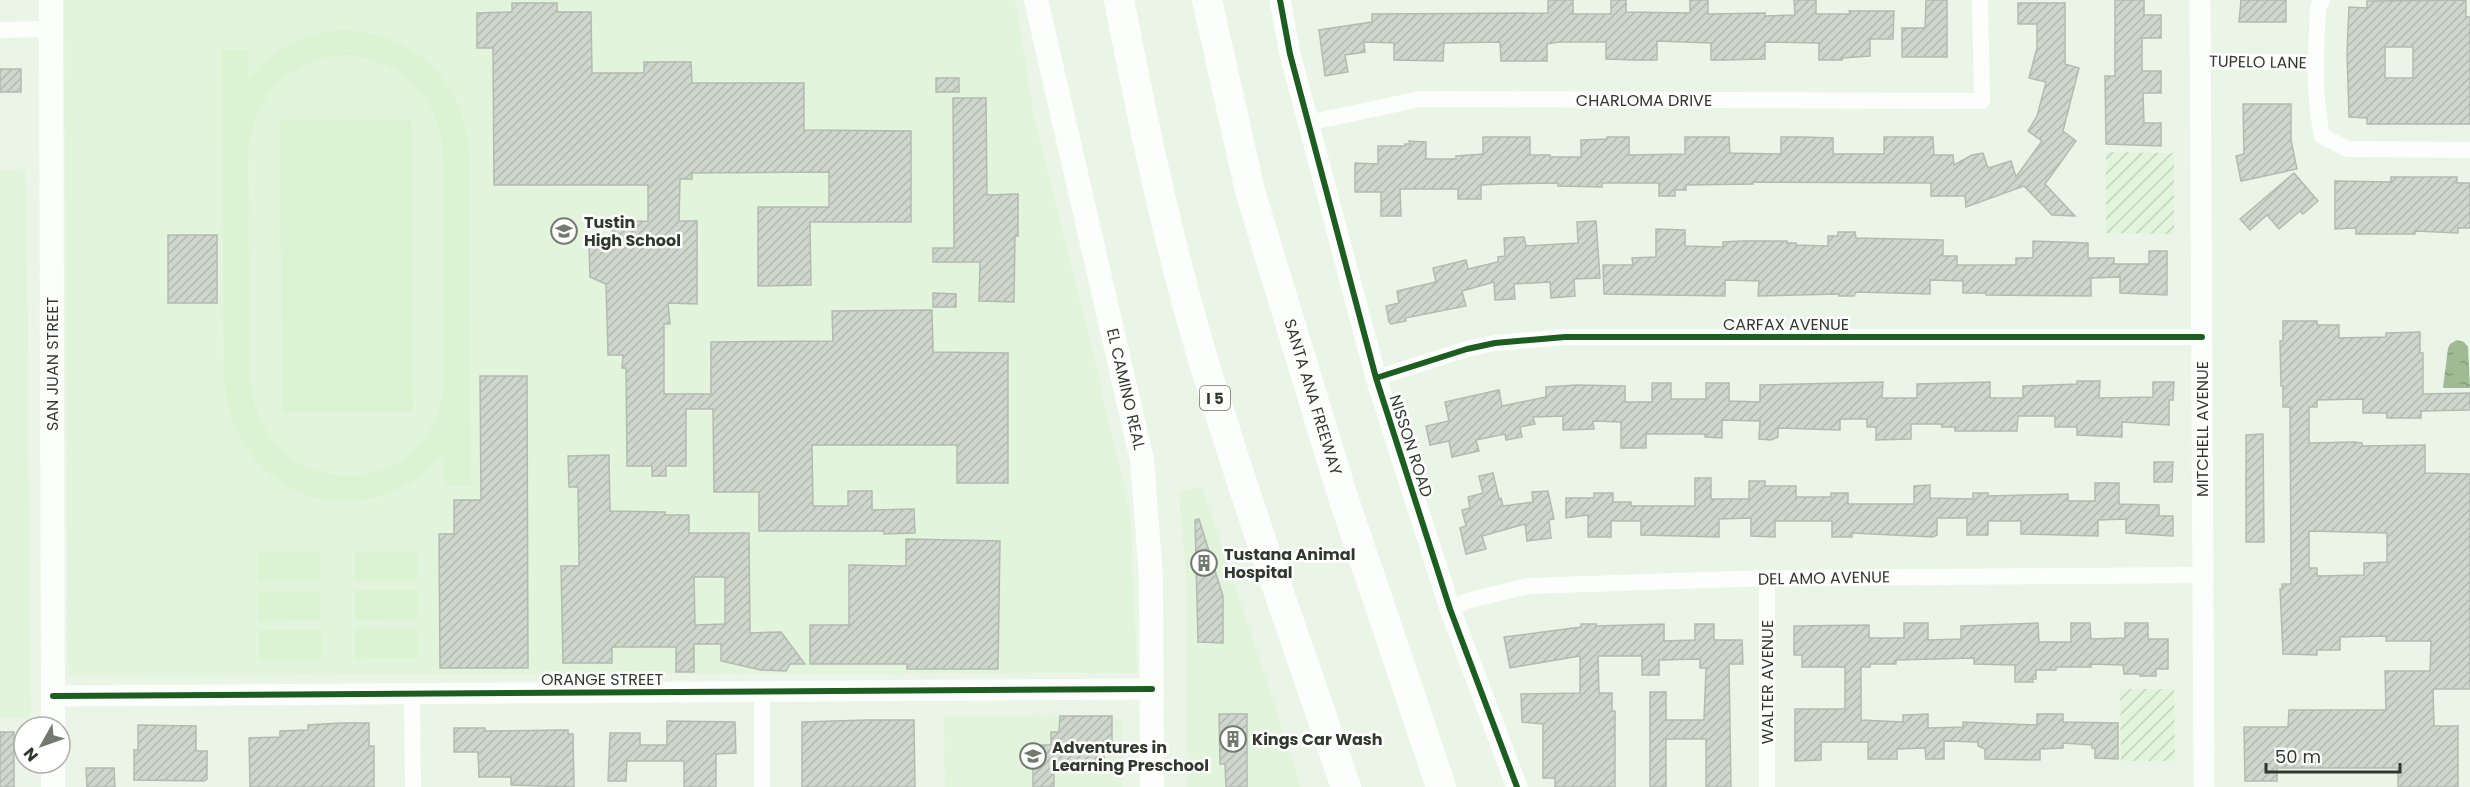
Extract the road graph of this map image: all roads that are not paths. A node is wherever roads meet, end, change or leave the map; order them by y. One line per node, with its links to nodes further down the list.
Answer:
1 (51, 0): 10 (main road, SAN JUAN STREET)
2 (1036, 0): 22 (main road, EL CAMINO REAL)
3 (1119, 0): 30 (highway, I 5)
4 (1207, 0): 12 (highway, SANTA ANA FREEWAY)
5 (1226, 0): 12 (highway)
6 (1280, 0): 15 (street, NISSON ROAD)
7 (1980, 0): 15 (street, CHARLOMA DRIVE)
8 (2200, 0): 13 (street, MITCHELL AVENUE)
9 (2322, 0): 14 (street)
10 (51, 29): 11 (street); 25 (main road, SAN JUAN STREET)
11 (0, 30)
12 (1216, 46): 31 (highway, SANTA ANA FREEWAY)
13 (2201, 61): 14 (street, TUPELO LANE); 17 (street, MITCHELL AVENUE)
14 (2315, 63): 16 (street)
15 (1308, 123): 18 (street, NISSON ROAD)
16 (2470, 150)
17 (2202, 337): 18 (street, CARFAX AVENUE); 19 (street, MITCHELL AVENUE)
18 (1376, 378): 21 (street, NISSON ROAD)
19 (2203, 575): 20 (street, DEL AMO AVENUE); 34 (street, MITCHELL AVENUE)
20 (1767, 578): 21 (street, DEL AMO AVENUE); 33 (street, WALTER AVENUE)
21 (1450, 609): 32 (street, NISSON ROAD)
22 (1152, 689): 23 (street, ORANGE STREET); 29 (main road, EL CAMINO REAL)
23 (762, 691): 24 (street, ORANGE STREET); 28 (street)
24 (412, 694): 25 (street, ORANGE STREET); 27 (street)
25 (53, 696): 26 (main road, SAN JUAN STREET)
26 (53, 715)
27 (413, 787)
28 (762, 787)
29 (1152, 787)
30 (1346, 787)
31 (1441, 787)
32 (1517, 787)
33 (1767, 787)
34 (2204, 787)

